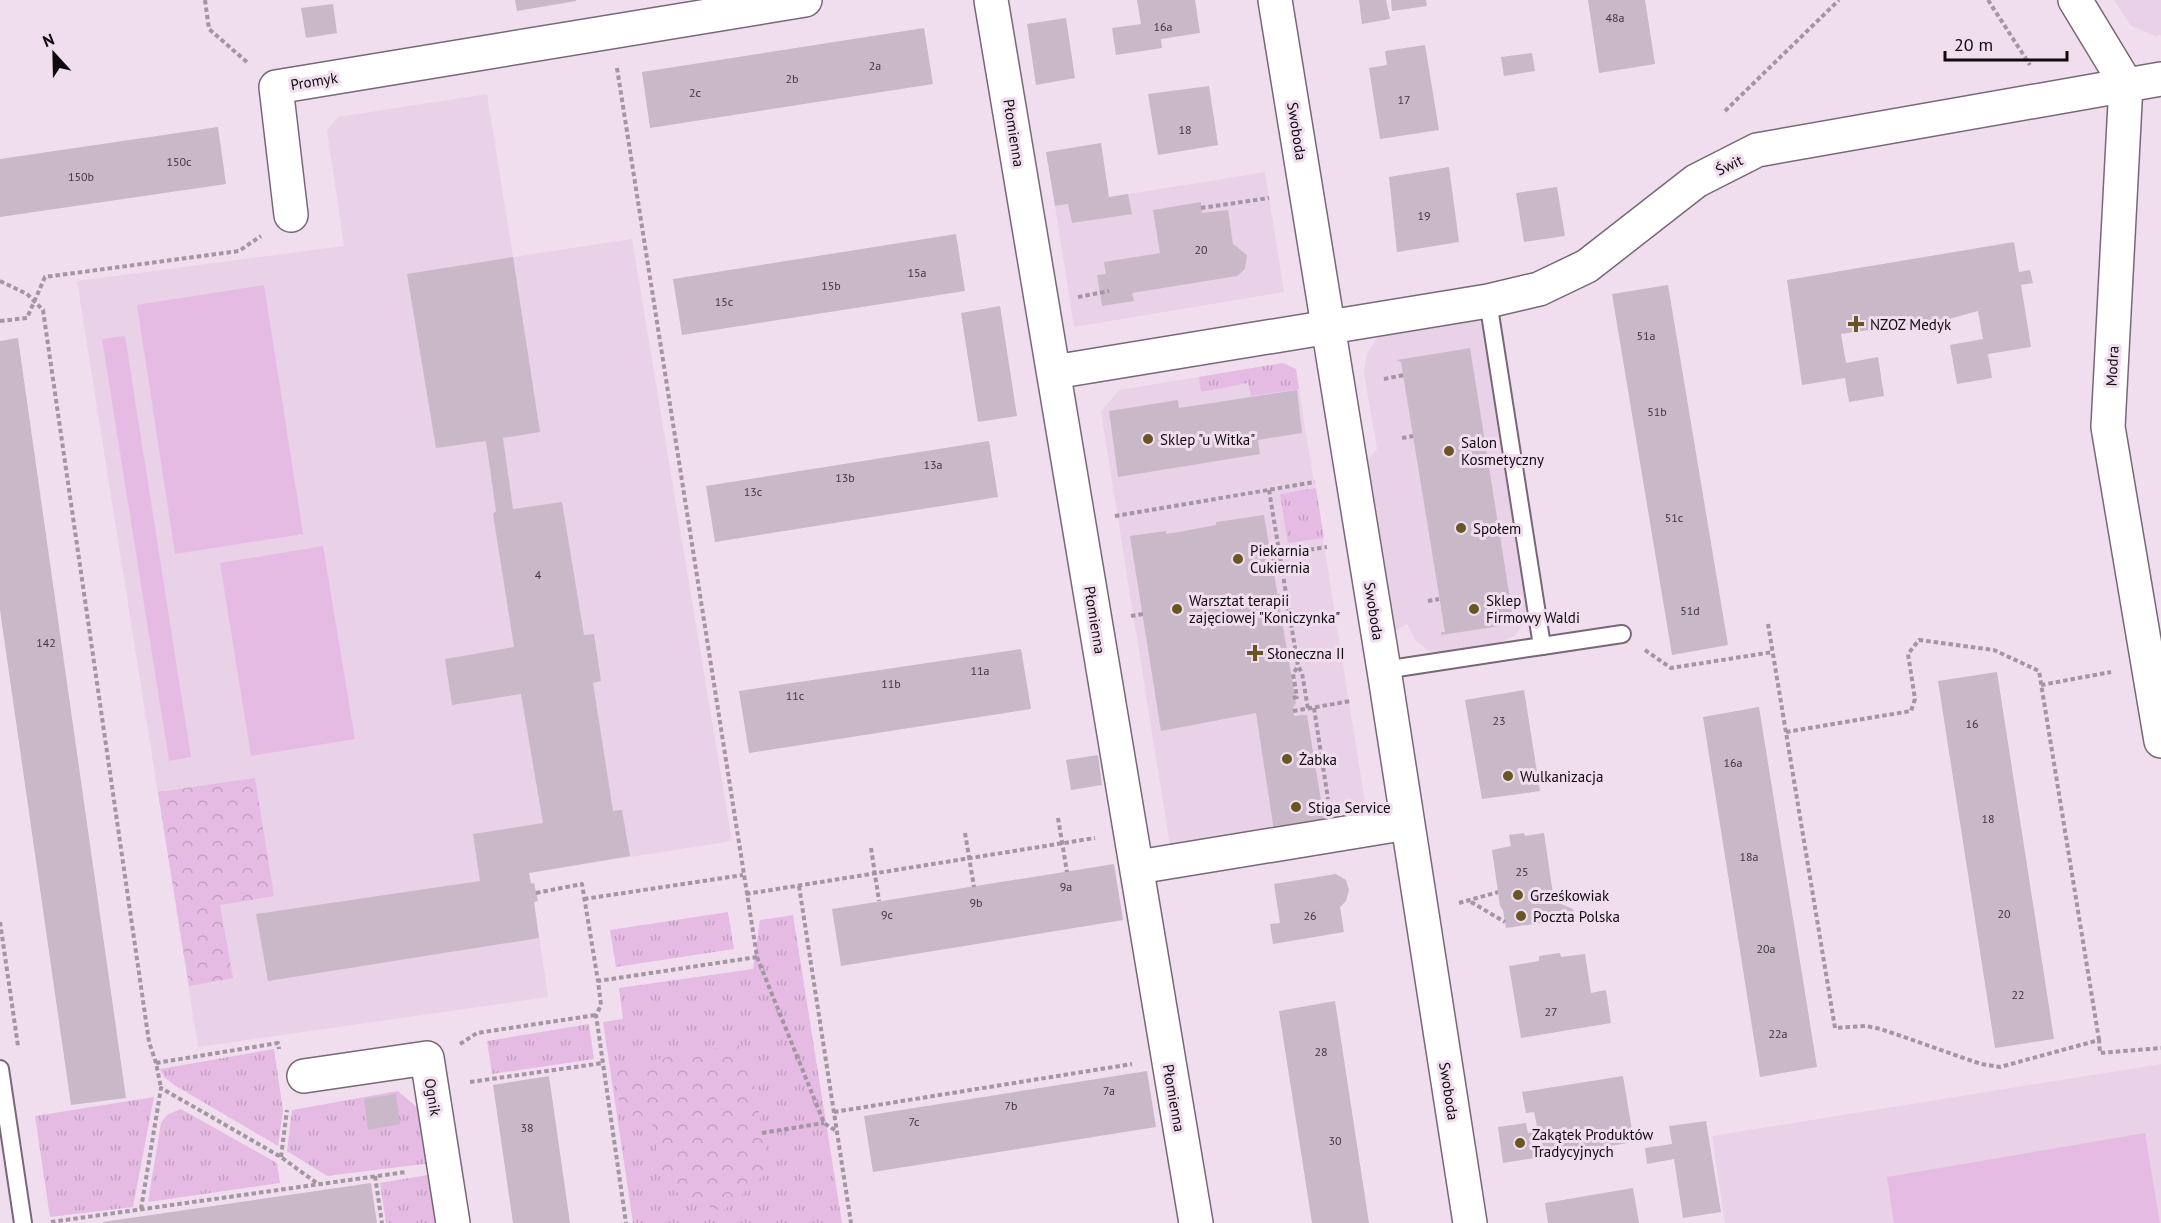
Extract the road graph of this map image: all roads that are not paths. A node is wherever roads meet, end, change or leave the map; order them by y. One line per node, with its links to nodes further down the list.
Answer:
1 (805, 0): 7 (street, Promyk)
2 (992, 0): 10 (street, Płomienna)
3 (1275, 0): 9 (street, Swoboda)
4 (2075, 0): 6 (street)
5 (2161, 79): 6 (street, Świt)
6 (2126, 84): 8 (street, Świt); 14 (street, Modra)
7 (291, 215)
8 (1488, 301): 9 (street, Świt); 12 (lane)
9 (1328, 327): 10 (street); 13 (street, Swoboda)
10 (1054, 372): 16 (street, Płomienna)
11 (1623, 634): 12 (lane)
12 (1542, 646): 13 (lane)
13 (1384, 670): 15 (street, Swoboda)
14 (2161, 741)
15 (1407, 823): 16 (street); 22 (street, Swoboda)
16 (1138, 867): 21 (street, Płomienna)
17 (0, 1069): 19 (lane)
18 (295, 1087): 20 (street, Ognik)
19 (23, 1223)
20 (453, 1223)
21 (1196, 1223)
22 (1470, 1223)

